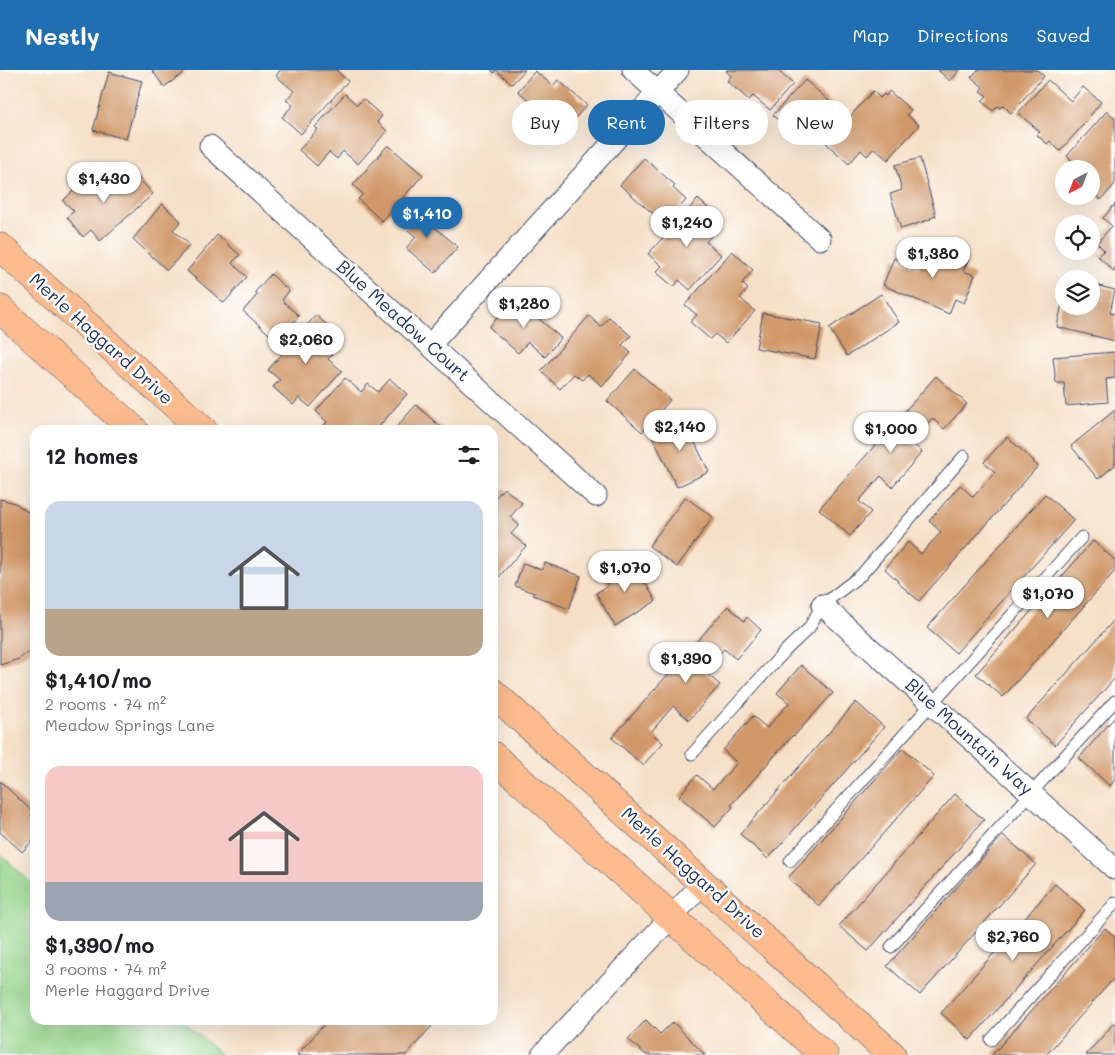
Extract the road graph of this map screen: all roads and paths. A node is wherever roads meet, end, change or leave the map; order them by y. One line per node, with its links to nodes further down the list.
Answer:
1 (633, 70): 3 (street)
2 (678, 70): 3 (street)
3 (657, 93): 5 (street); 8 (street)
4 (210, 146): 8 (street, Blue Meadow Court)
5 (820, 239)
6 (0, 247): 10 (main road, Merle Haggard Drive)
7 (0, 309): 9 (main road)
8 (430, 345): 12 (street, Blue Meadow Court)
9 (128, 425)
10 (197, 425)
11 (964, 456): 14 (lane)
12 (596, 496)
13 (1082, 537): 17 (lane)
14 (822, 605): 17 (street, Blue Mountain Way); 18 (lane)
15 (498, 697): 23 (main road, Merle Haggard Drive)
16 (1115, 701): 20 (lane)
17 (932, 704): 20 (street, Blue Mountain Way); 21 (lane)
18 (692, 754)
19 (498, 760): 25 (main road)
20 (1031, 793): 22 (street, Blue Mountain Way); 26 (lane)
21 (790, 861)
22 (1115, 869)
23 (704, 882): 25 (street); 30 (main road, Merle Haggard Drive)
24 (1115, 903): 27 (lane)
25 (671, 917): 28 (street); 29 (main road)
26 (891, 947)
27 (991, 1040)
28 (542, 1055)
29 (824, 1055)
30 (892, 1055)

